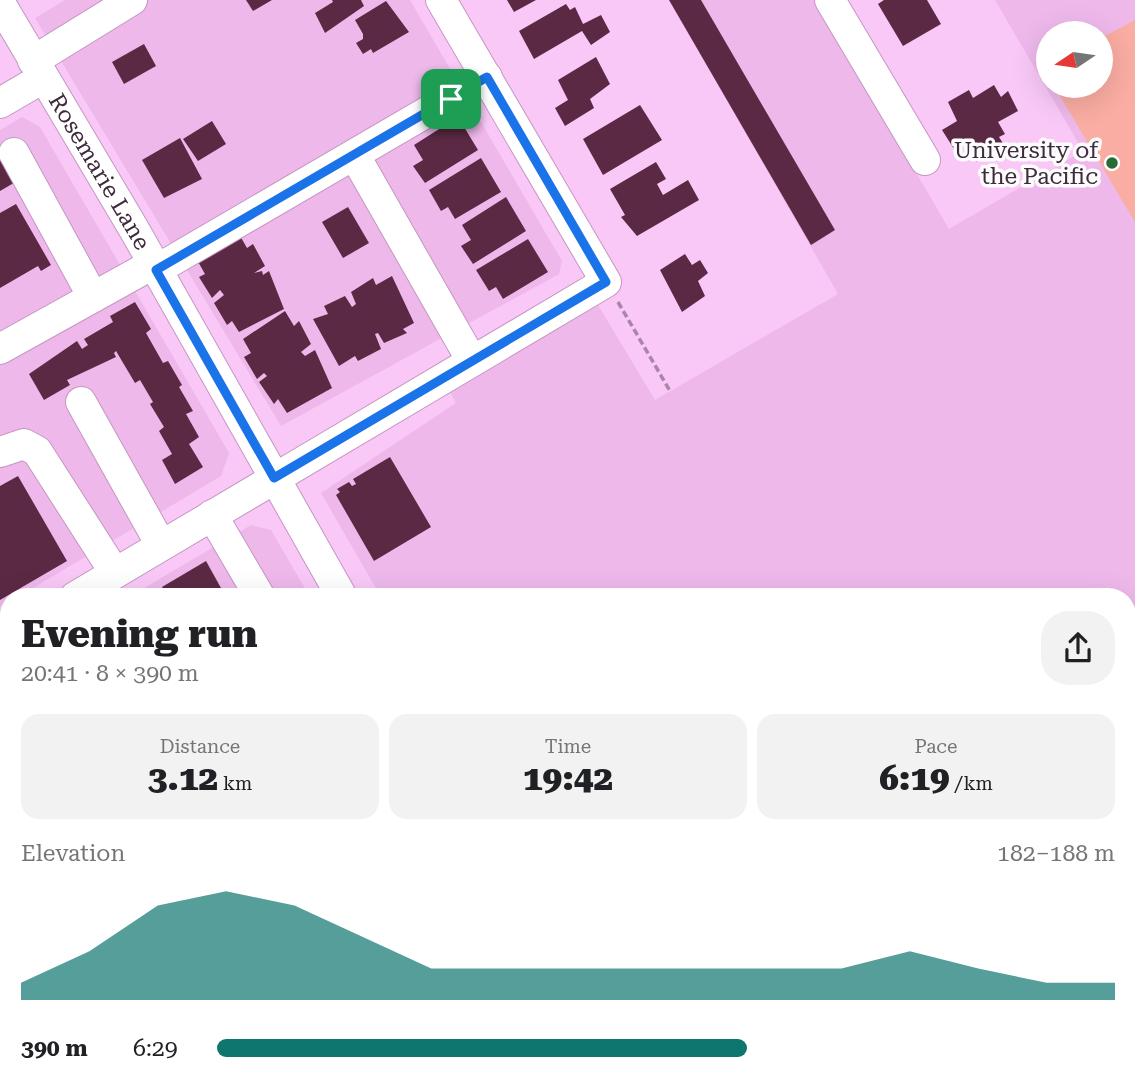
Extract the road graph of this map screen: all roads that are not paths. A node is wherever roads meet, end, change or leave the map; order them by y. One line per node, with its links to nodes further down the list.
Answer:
1 (132, 0): 5 (street)
2 (441, 0): 6 (street)
3 (830, 0): 10 (street)
4 (3, 17): 5 (street, Rosemarie Lane)
5 (38, 69): 7 (street); 11 (street, Rosemarie Lane)
6 (487, 77): 9 (street); 14 (street)
7 (0, 103)
8 (14, 153): 12 (street)
9 (355, 156): 11 (street); 14 (street)
10 (925, 160)
11 (155, 267): 12 (street); 17 (street, Rosemarie Lane)
12 (93, 297): 13 (street)
13 (0, 349)
14 (472, 361): 17 (street)
15 (81, 402): 19 (street)
16 (0, 452): 20 (street)
17 (274, 478): 18 (street); 23 (street, Rosemarie Lane)
18 (212, 515): 19 (street); 22 (street)
19 (161, 545): 20 (street)
20 (115, 573): 21 (street)
21 (90, 588)
22 (255, 588)
23 (337, 588)

